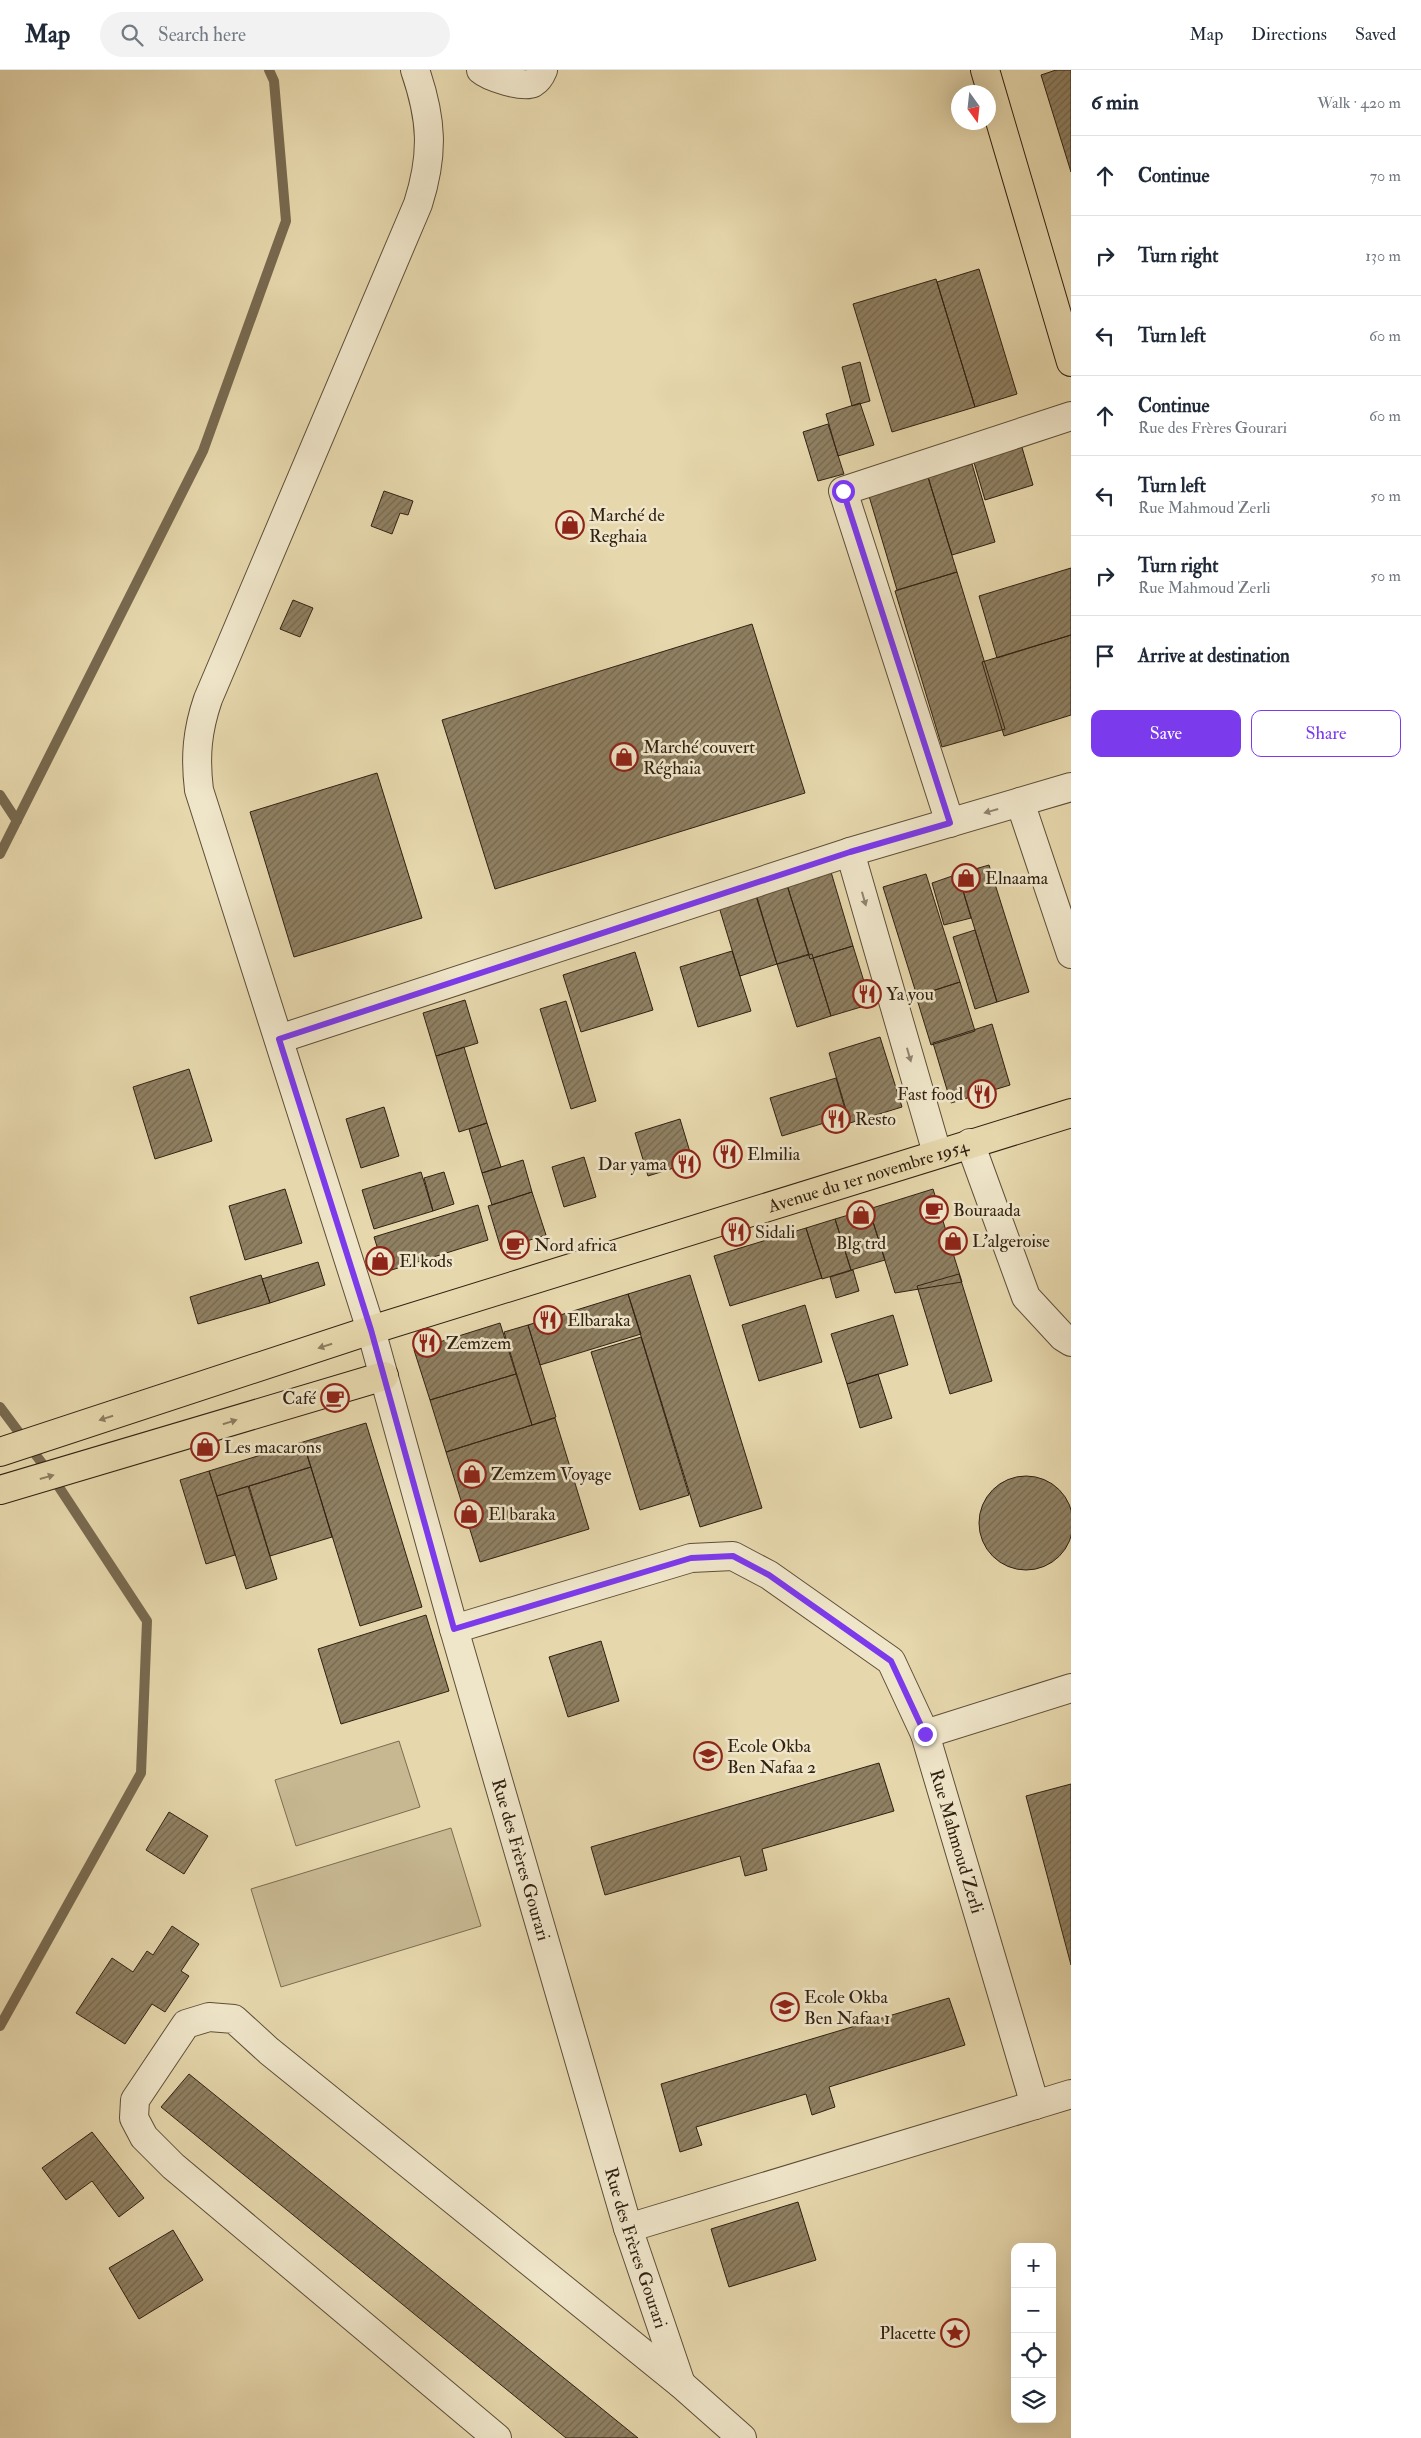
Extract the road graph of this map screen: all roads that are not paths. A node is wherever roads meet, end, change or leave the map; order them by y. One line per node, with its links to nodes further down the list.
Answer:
1 (415, 70): 12 (street, Rue des Frères Gourari)
2 (481, 70): 3 (street)
3 (542, 70)
4 (985, 70): 5 (main road)
5 (1071, 362)
6 (1071, 416): 9 (street)
7 (1071, 787): 8 (street)
8 (1020, 802): 9 (street, one-way to 9); 11 (street)
9 (950, 823): 10 (street)
10 (850, 852): 12 (street); 15 (street, one-way to 15)
11 (1071, 954)
12 (279, 1039): 16 (street, Rue des Frères Gourari)
13 (1071, 1113): 14 (main road, Avenue du 1er novembre 1954)
14 (970, 1144): 15 (main road, Avenue du 1er novembre 1954); 17 (street)
15 (937, 1154): 16 (main road, Avenue du 1er novembre 1954)
16 (371, 1330): 18 (street, Rue des Frères Gourari); 19 (main road, Avenue du 1er novembre 1954, one-way to 19)
17 (1071, 1342)
18 (384, 1376): 20 (main road, one-way to 18); 21 (street, Rue des Frères Gourari)
19 (0, 1452)
20 (0, 1490)
21 (454, 1629): 23 (street, Rue Mahmoud Zerli); 26 (street, Rue des Frères Gourari)
22 (1071, 1688): 23 (street)
23 (925, 1734): 25 (street, Rue Mahmoud Zerli)
24 (1071, 2094): 25 (street)
25 (1036, 2105): 26 (street)
26 (628, 2228): 27 (street, Rue des Frères Gourari)
27 (681, 2384): 28 (street); 29 (street)
28 (497, 2438)
29 (742, 2438)

